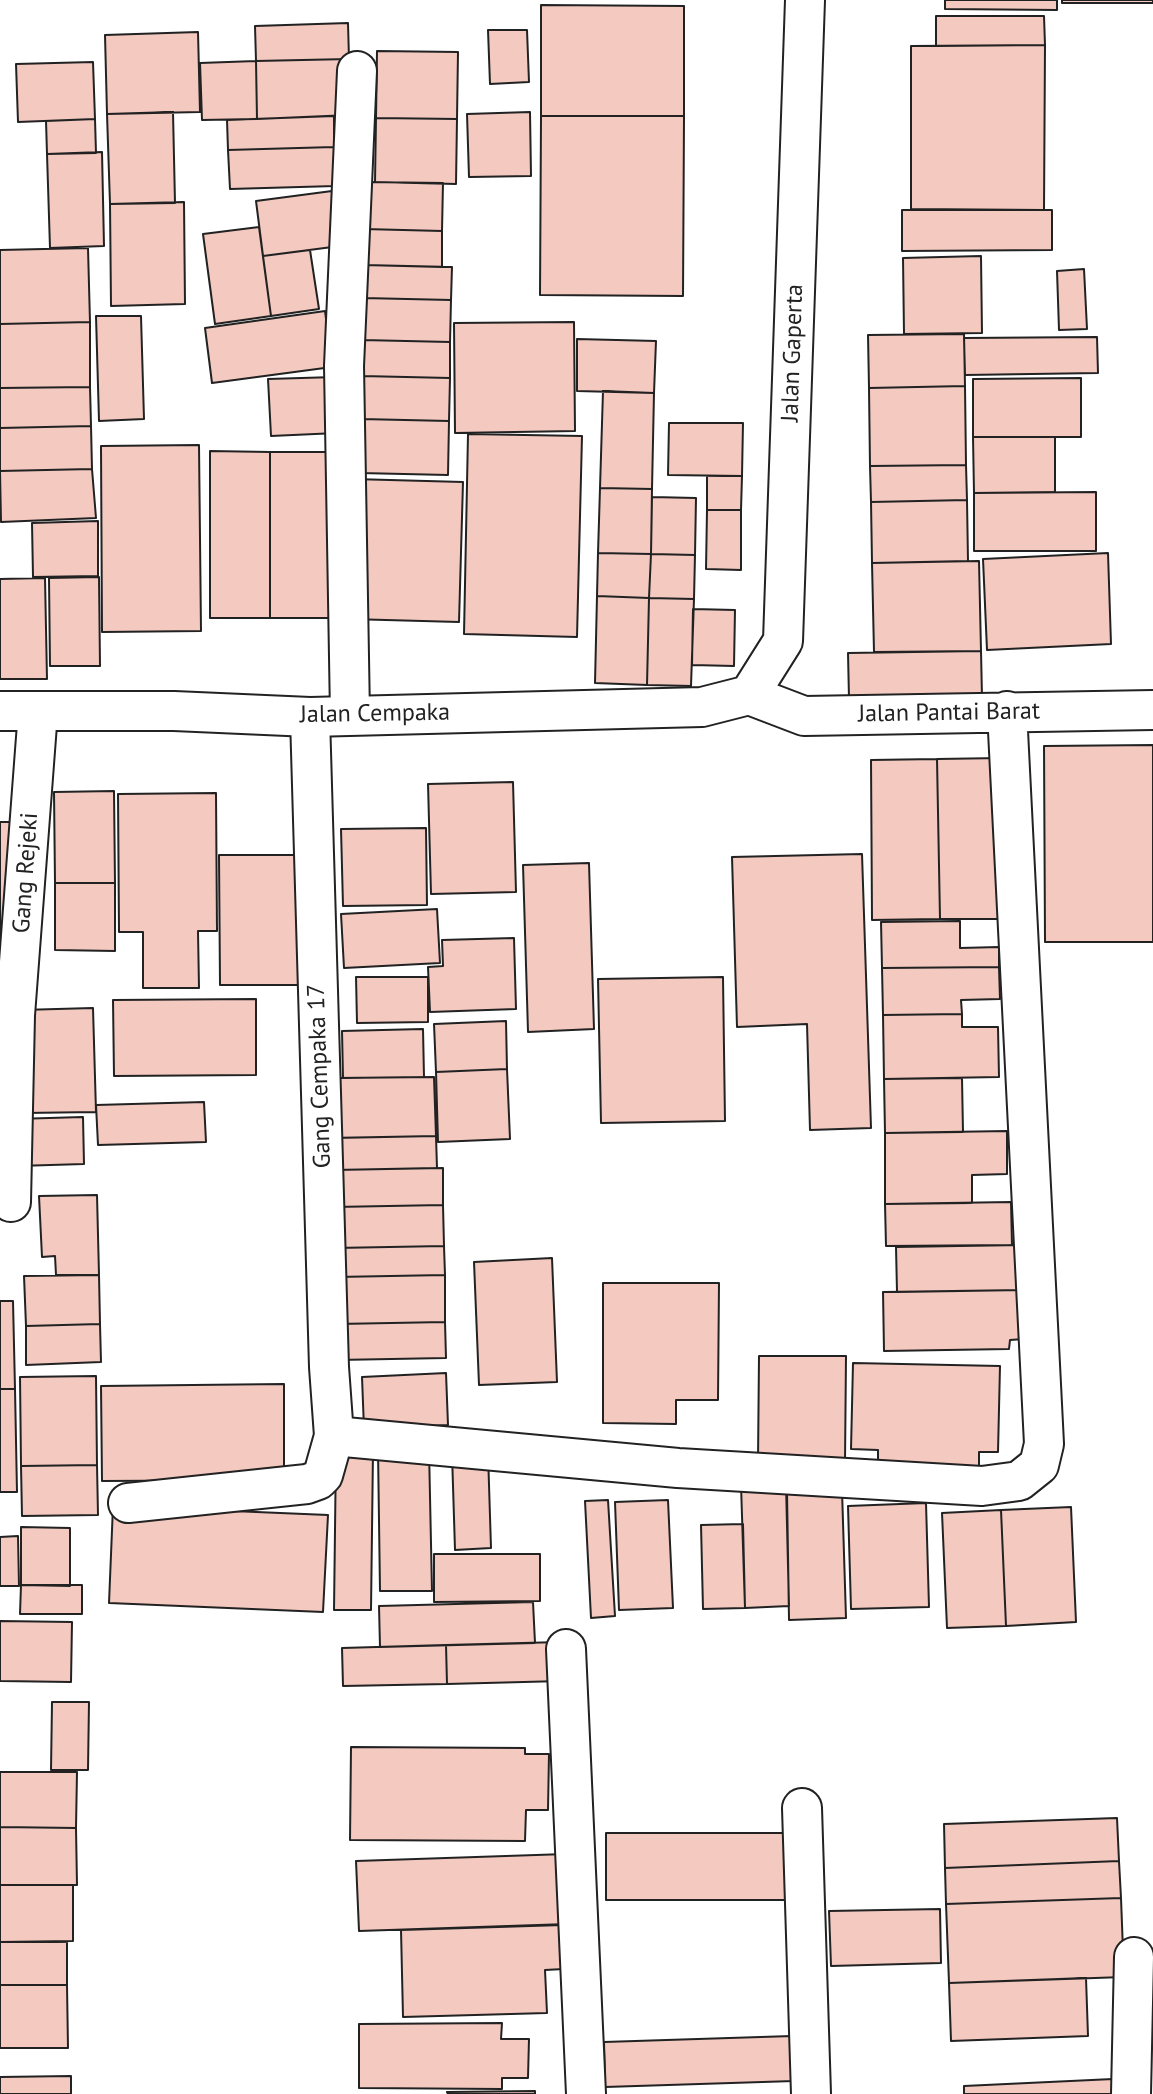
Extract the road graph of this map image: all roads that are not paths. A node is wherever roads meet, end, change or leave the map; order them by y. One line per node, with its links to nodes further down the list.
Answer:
1 (805, 0): 3 (street, Jalan Gaperta)
2 (357, 71): 8 (street)
3 (749, 695): 7 (street, Jalan Pantai Barat); 8 (street, Jalan Cempaka)
4 (1153, 710): 7 (street, Jalan Pantai Barat)
5 (0, 711): 6 (street, Jalan Cempaka)
6 (38, 711): 9 (street, Jalan Cempaka); 10 (street, Gang Rejeki)
7 (1007, 711): 11 (street)
8 (350, 715): 9 (street, Jalan Cempaka)
9 (310, 717): 11 (street, Gang Cempaka 17)
10 (11, 1202)
11 (334, 1436): 12 (street, Gang Cempaka 17)
12 (128, 1503)
13 (566, 1649): 16 (street)
14 (802, 1808): 17 (street)
15 (1134, 1957): 18 (street)
16 (586, 2094)
17 (811, 2094)
18 (1131, 2094)

